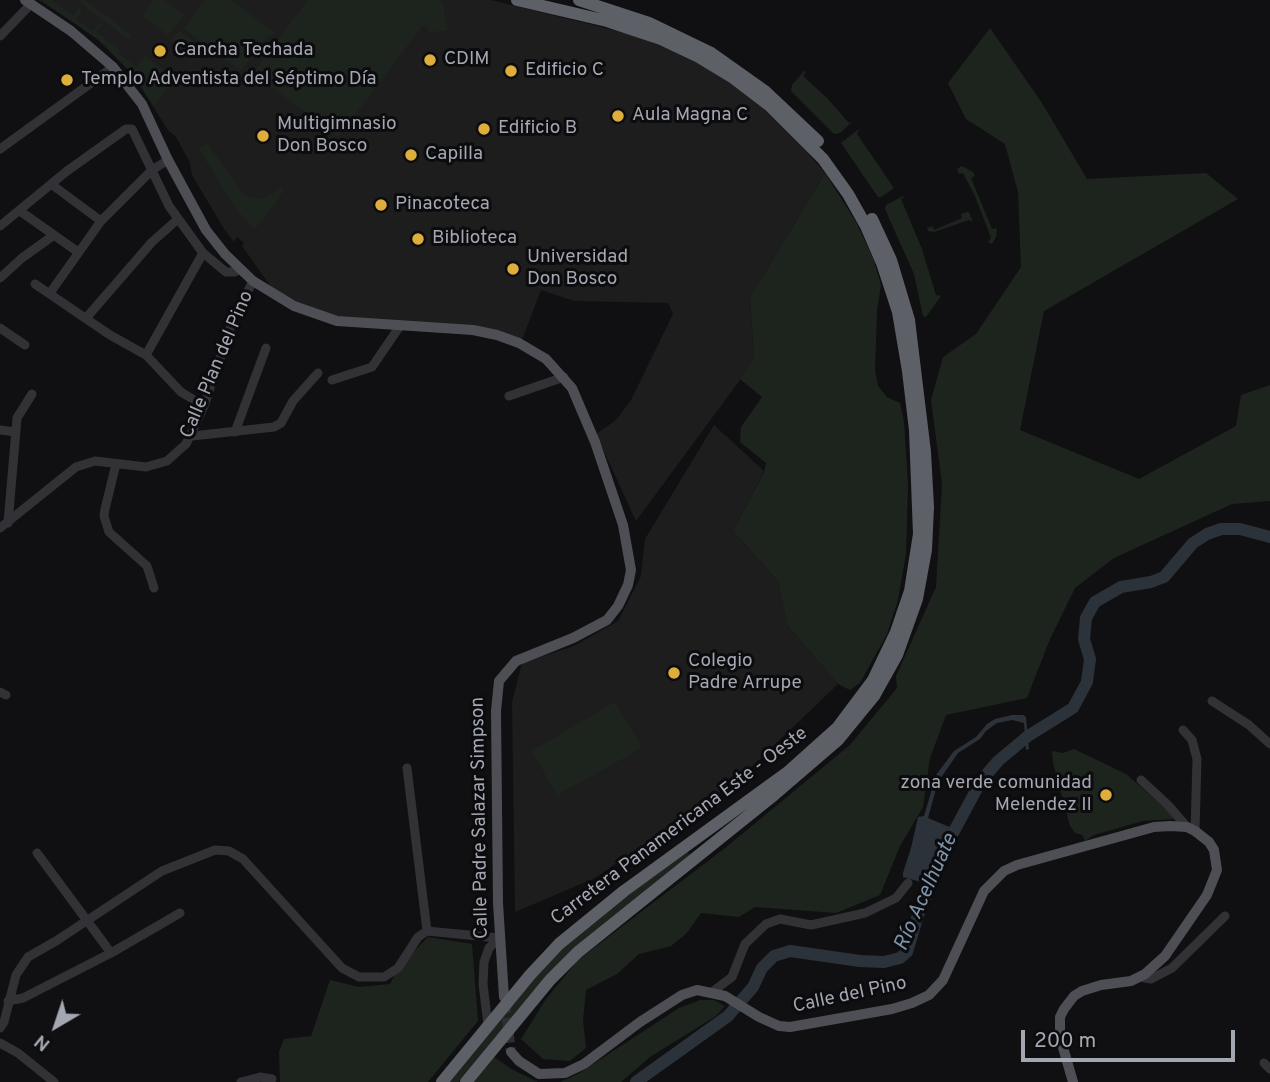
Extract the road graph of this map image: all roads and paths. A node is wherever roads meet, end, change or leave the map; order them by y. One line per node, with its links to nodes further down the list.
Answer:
1 (517, 0): 59 (highway, Carretera Panamericana Este - Oeste)
2 (579, 0): 67 (highway, Carretera Panamericana Este - Oeste)
3 (28, 2): 4 (street); 5 (main road, Calle Padre Salazar Simpson)
4 (0, 36)
5 (113, 67): 6 (street); 7 (main road, Calle Padre Salazar Simpson)
6 (0, 149)
7 (168, 160): 8 (street); 17 (main road, Calle Padre Salazar Simpson)
8 (152, 170): 9 (street); 11 (street); 12 (street)
9 (51, 184): 10 (street); 12 (street)
10 (20, 211): 13 (street); 14 (street)
11 (178, 219): 16 (street); 22 (street)
12 (101, 221): 15 (street)
13 (0, 226)
14 (54, 235): 15 (street); 18 (street)
15 (78, 252): 21 (street)
16 (203, 253): 17 (street); 27 (street)
17 (241, 269): 19 (main road, Calle Padre Salazar Simpson)
18 (0, 278)
19 (253, 281): 23 (main road, Calle Padre Salazar Simpson); 33 (street, Calle Plan del Pino)
20 (35, 284): 21 (street)
21 (50, 293): 22 (street)
22 (87, 317): 27 (street)
23 (400, 326): 29 (main road, Calle Padre Salazar Simpson); 30 (street)
24 (0, 328): 25 (street)
25 (25, 345)
26 (266, 348): 36 (street)
27 (146, 355): 33 (street)
28 (318, 373): 36 (street)
29 (564, 377): 32 (street); 53 (main road, Calle Padre Salazar Simpson)
30 (332, 380)
31 (32, 394): 35 (street)
32 (509, 396)
33 (204, 406): 37 (street, Calle Plan del Pino)
34 (0, 430): 35 (street)
35 (16, 432): 39 (street)
36 (235, 432): 37 (street)
37 (192, 436): 38 (street, Calle Plan del Pino)
38 (116, 464): 39 (street, Calle Plan del Pino); 40 (street)
39 (4, 526)
40 (154, 588)
41 (1212, 701): 43 (street)
42 (1183, 730): 46 (street)
43 (1270, 744)
44 (407, 768): 52 (street)
45 (1141, 780): 46 (street)
46 (1191, 829): 55 (main road); 56 (main road, Calle del Pino)
47 (37, 853): 51 (street)
48 (908, 883): 56 (street)
49 (180, 913): 54 (street)
50 (1225, 916): 55 (street)
51 (87, 919): 52 (street); 54 (street); 58 (street)
52 (427, 930): 53 (street)
53 (499, 938): 57 (main road, Calle Padre Salazar Simpson); 59 (street)
54 (111, 953): 58 (street)
55 (1140, 977): 68 (main road)
56 (712, 992): 62 (main road)
57 (504, 997)
58 (8, 1001): 60 (street)
59 (488, 1025): 66 (highway, Carretera Panamericana Este - Oeste)
60 (0, 1028)
61 (0, 1043): 64 (street)
62 (511, 1052)
63 (272, 1079): 65 (street)
64 (54, 1082)
65 (241, 1082)
66 (442, 1082)
67 (466, 1082)
68 (1073, 1082)

